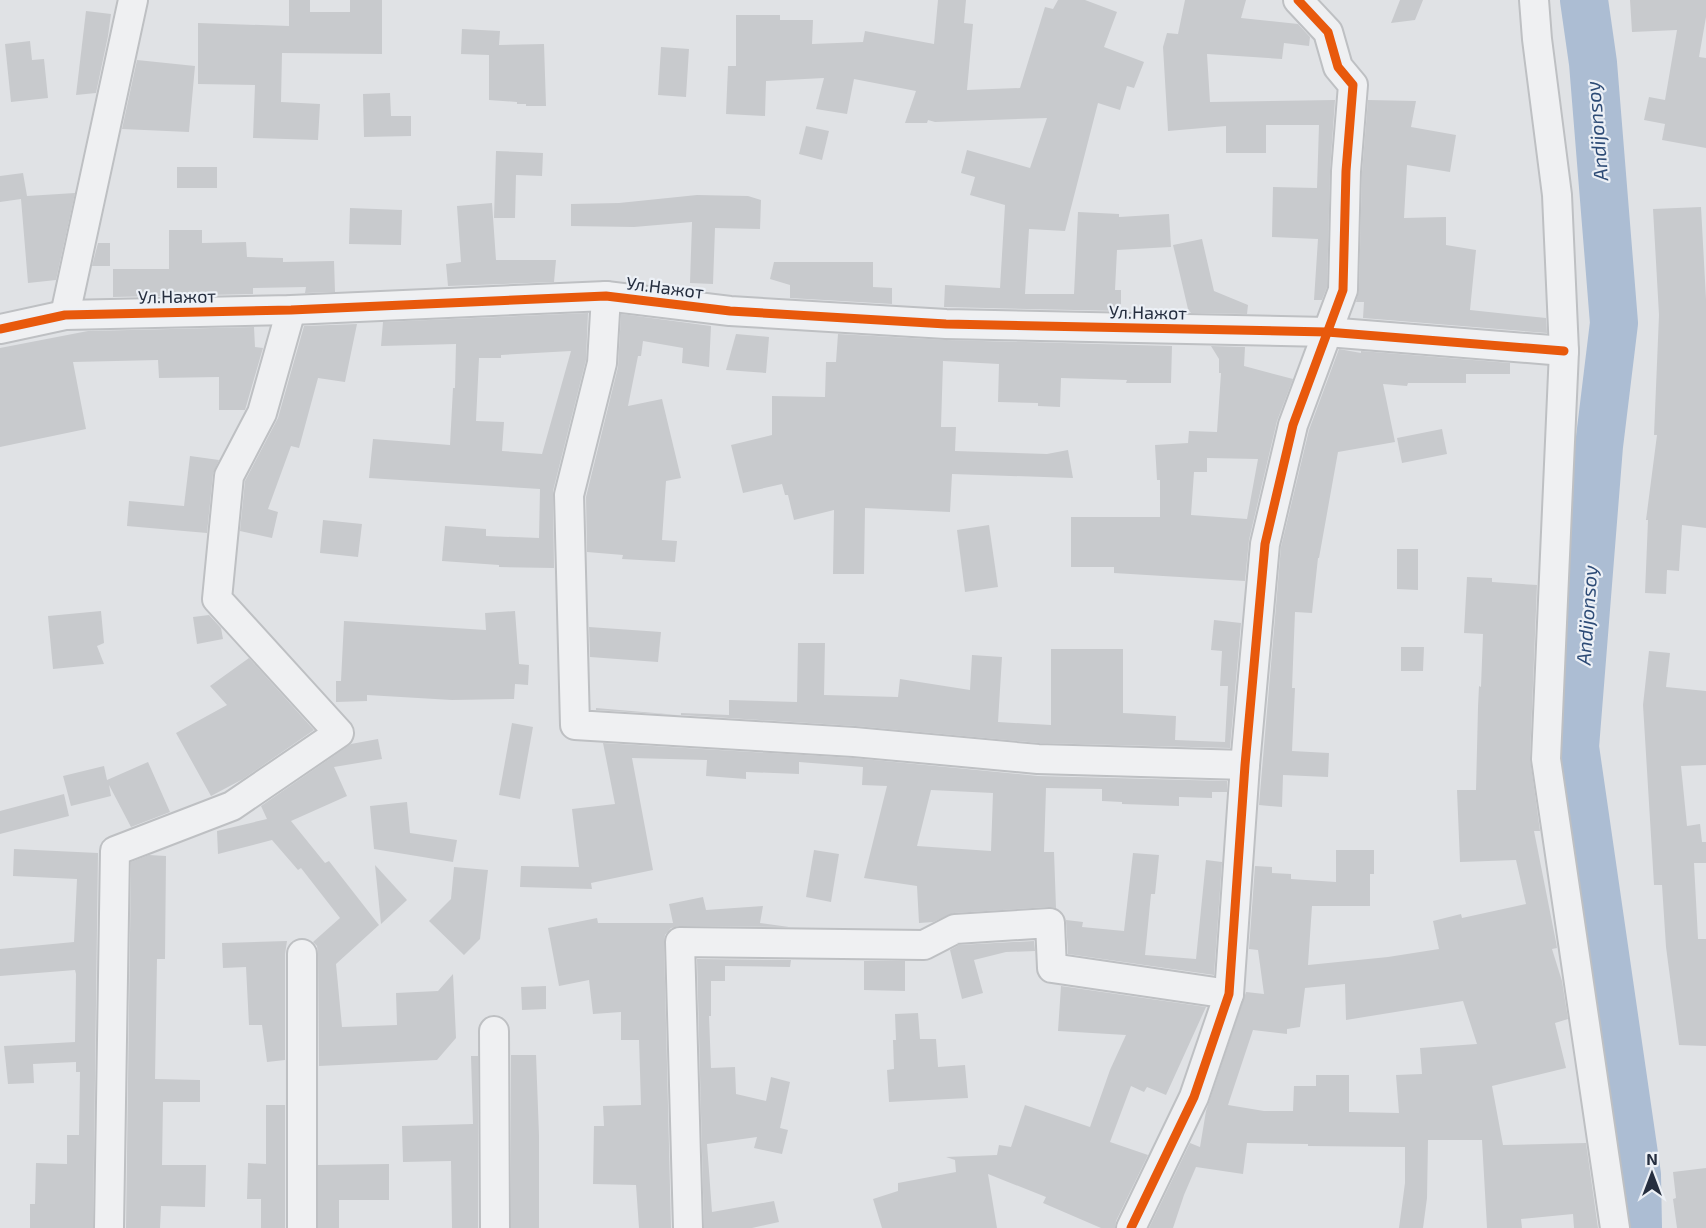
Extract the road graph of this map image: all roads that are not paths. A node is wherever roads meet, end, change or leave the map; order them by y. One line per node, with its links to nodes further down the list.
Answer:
1 (133, 0): 6 (street)
2 (1298, 0): 8 (street)
3 (1534, 0): 9 (street)
4 (606, 296): 5 (street, Ул.Нажот); 8 (street, Ул.Нажот); 10 (street)
5 (291, 310): 6 (street, Ул.Нажот); 14 (street)
6 (65, 315): 7 (street, Ул.Нажот)
7 (0, 329)
8 (1327, 332): 9 (street, Ул.Нажот); 10 (street)
9 (1564, 351): 19 (street)
10 (1245, 765): 12 (street)
11 (302, 954): 15 (street)
12 (1229, 994): 17 (street); 18 (street)
13 (494, 1031): 16 (street)
14 (109, 1228)
15 (302, 1228)
16 (495, 1228)
17 (688, 1228)
18 (1131, 1228)
19 (1615, 1228)

